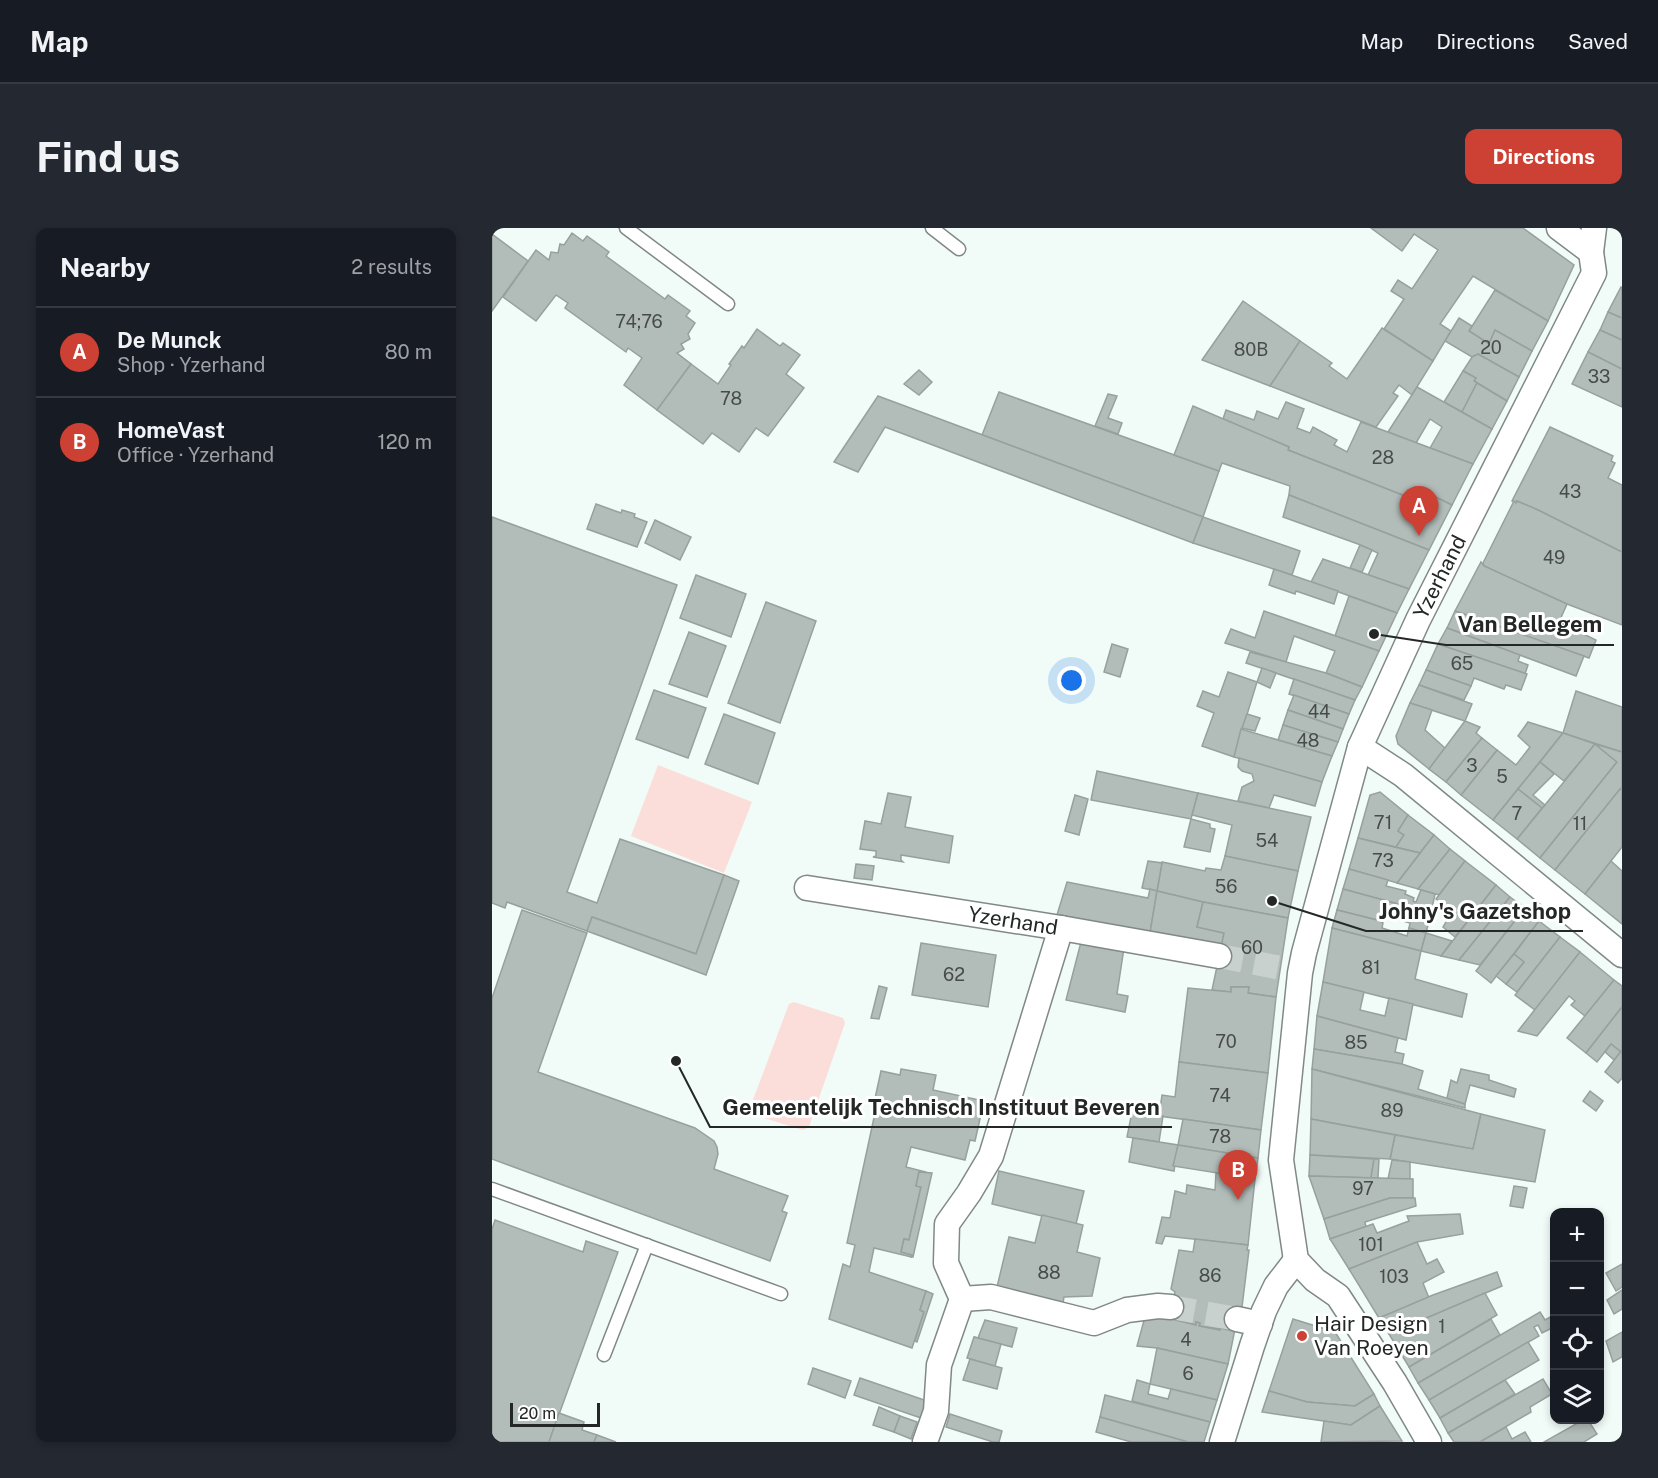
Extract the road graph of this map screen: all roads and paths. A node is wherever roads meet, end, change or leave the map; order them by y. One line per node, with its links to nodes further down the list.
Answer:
1 (626, 228): 6 (lane)
2 (932, 228): 5 (lane)
3 (1560, 228): 4 (street)
4 (1593, 240): 7 (street, Yzerhand)
5 (959, 249)
6 (728, 304)
7 (1360, 747): 10 (street); 14 (street, Yzerhand)
8 (807, 888): 9 (street, Yzerhand)
9 (1061, 928): 11 (street, Yzerhand); 16 (street)
10 (1622, 955)
11 (1220, 956)
12 (492, 1189): 13 (lane)
13 (647, 1245): 15 (lane); 18 (lane)
14 (1296, 1260): 20 (street); 21 (street)
15 (781, 1294)
16 (962, 1299): 17 (street); 19 (street)
17 (1171, 1307)
18 (604, 1355)
19 (925, 1442)
20 (1222, 1442)
21 (1429, 1442)

